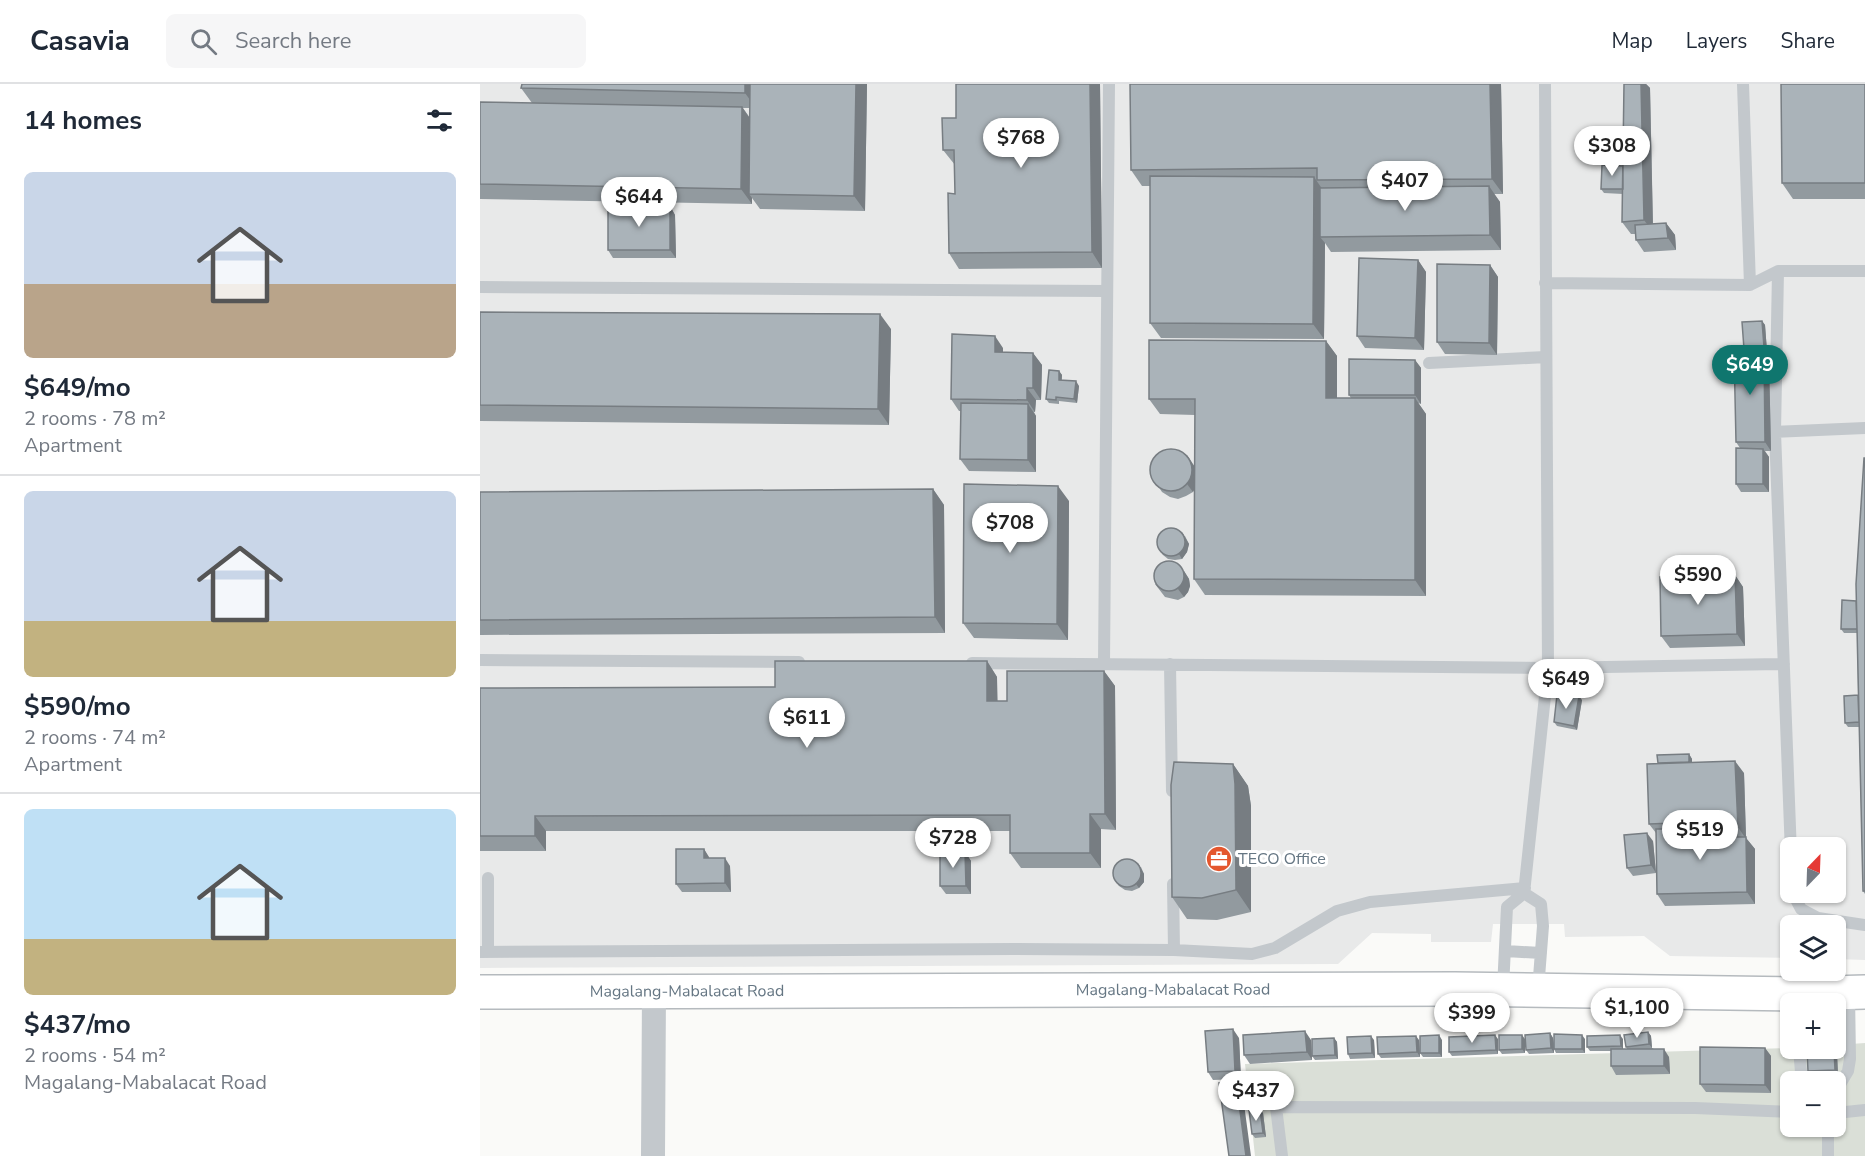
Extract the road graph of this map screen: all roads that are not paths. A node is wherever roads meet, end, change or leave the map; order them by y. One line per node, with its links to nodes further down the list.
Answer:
1 (1109, 84): 9 (lane)
2 (1545, 84): 6 (lane)
3 (1743, 84): 7 (lane)
4 (1778, 271): 5 (lane); 7 (lane); 13 (lane)
5 (1865, 271)
6 (1545, 284): 7 (lane); 10 (lane)
7 (1750, 285)
8 (480, 287): 9 (lane)
9 (1106, 291): 17 (lane)
10 (1546, 357): 11 (lane); 20 (lane)
11 (1429, 363)
12 (1865, 428): 13 (lane)
13 (1775, 432): 19 (lane)
14 (480, 660): 15 (lane)
15 (816, 662)
16 (960, 662): 17 (lane)
17 (1104, 663): 18 (lane)
18 (1170, 664): 20 (lane); 21 (lane)
19 (1784, 664): 20 (lane); 22 (lane)
20 (1548, 668): 25 (lane)
21 (1172, 807)
22 (1790, 837)
23 (1173, 867): 28 (lane)
24 (488, 878): 30 (lane)
25 (1525, 891): 28 (lane); 29 (lane); 31 (lane)
26 (1798, 903): 27 (lane)
27 (1865, 925)
28 (1174, 950): 30 (lane)
29 (1506, 951): 31 (lane); 32 (lane)
30 (484, 952)
31 (1541, 953): 33 (lane)
32 (1503, 990): 33 (main road, Magalang-Mabalacat Road); 35 (main road, Magalang-Mabalacat Road)
33 (1538, 990): 37 (main road, Magalang-Mabalacat Road)
34 (480, 992): 35 (main road, Magalang-Mabalacat Road)
35 (654, 992): 45 (street)
36 (1857, 992): 39 (lane)
37 (1780, 999)
38 (1846, 1040): 39 (lane)
39 (1850, 1040): 40 (lane)
40 (1846, 1074)
41 (1865, 1110): 43 (lane)
42 (1780, 1112): 46 (lane)
43 (1846, 1112)
44 (1828, 1137): 47 (lane)
45 (654, 1156)
46 (1282, 1156)
47 (1828, 1156)

